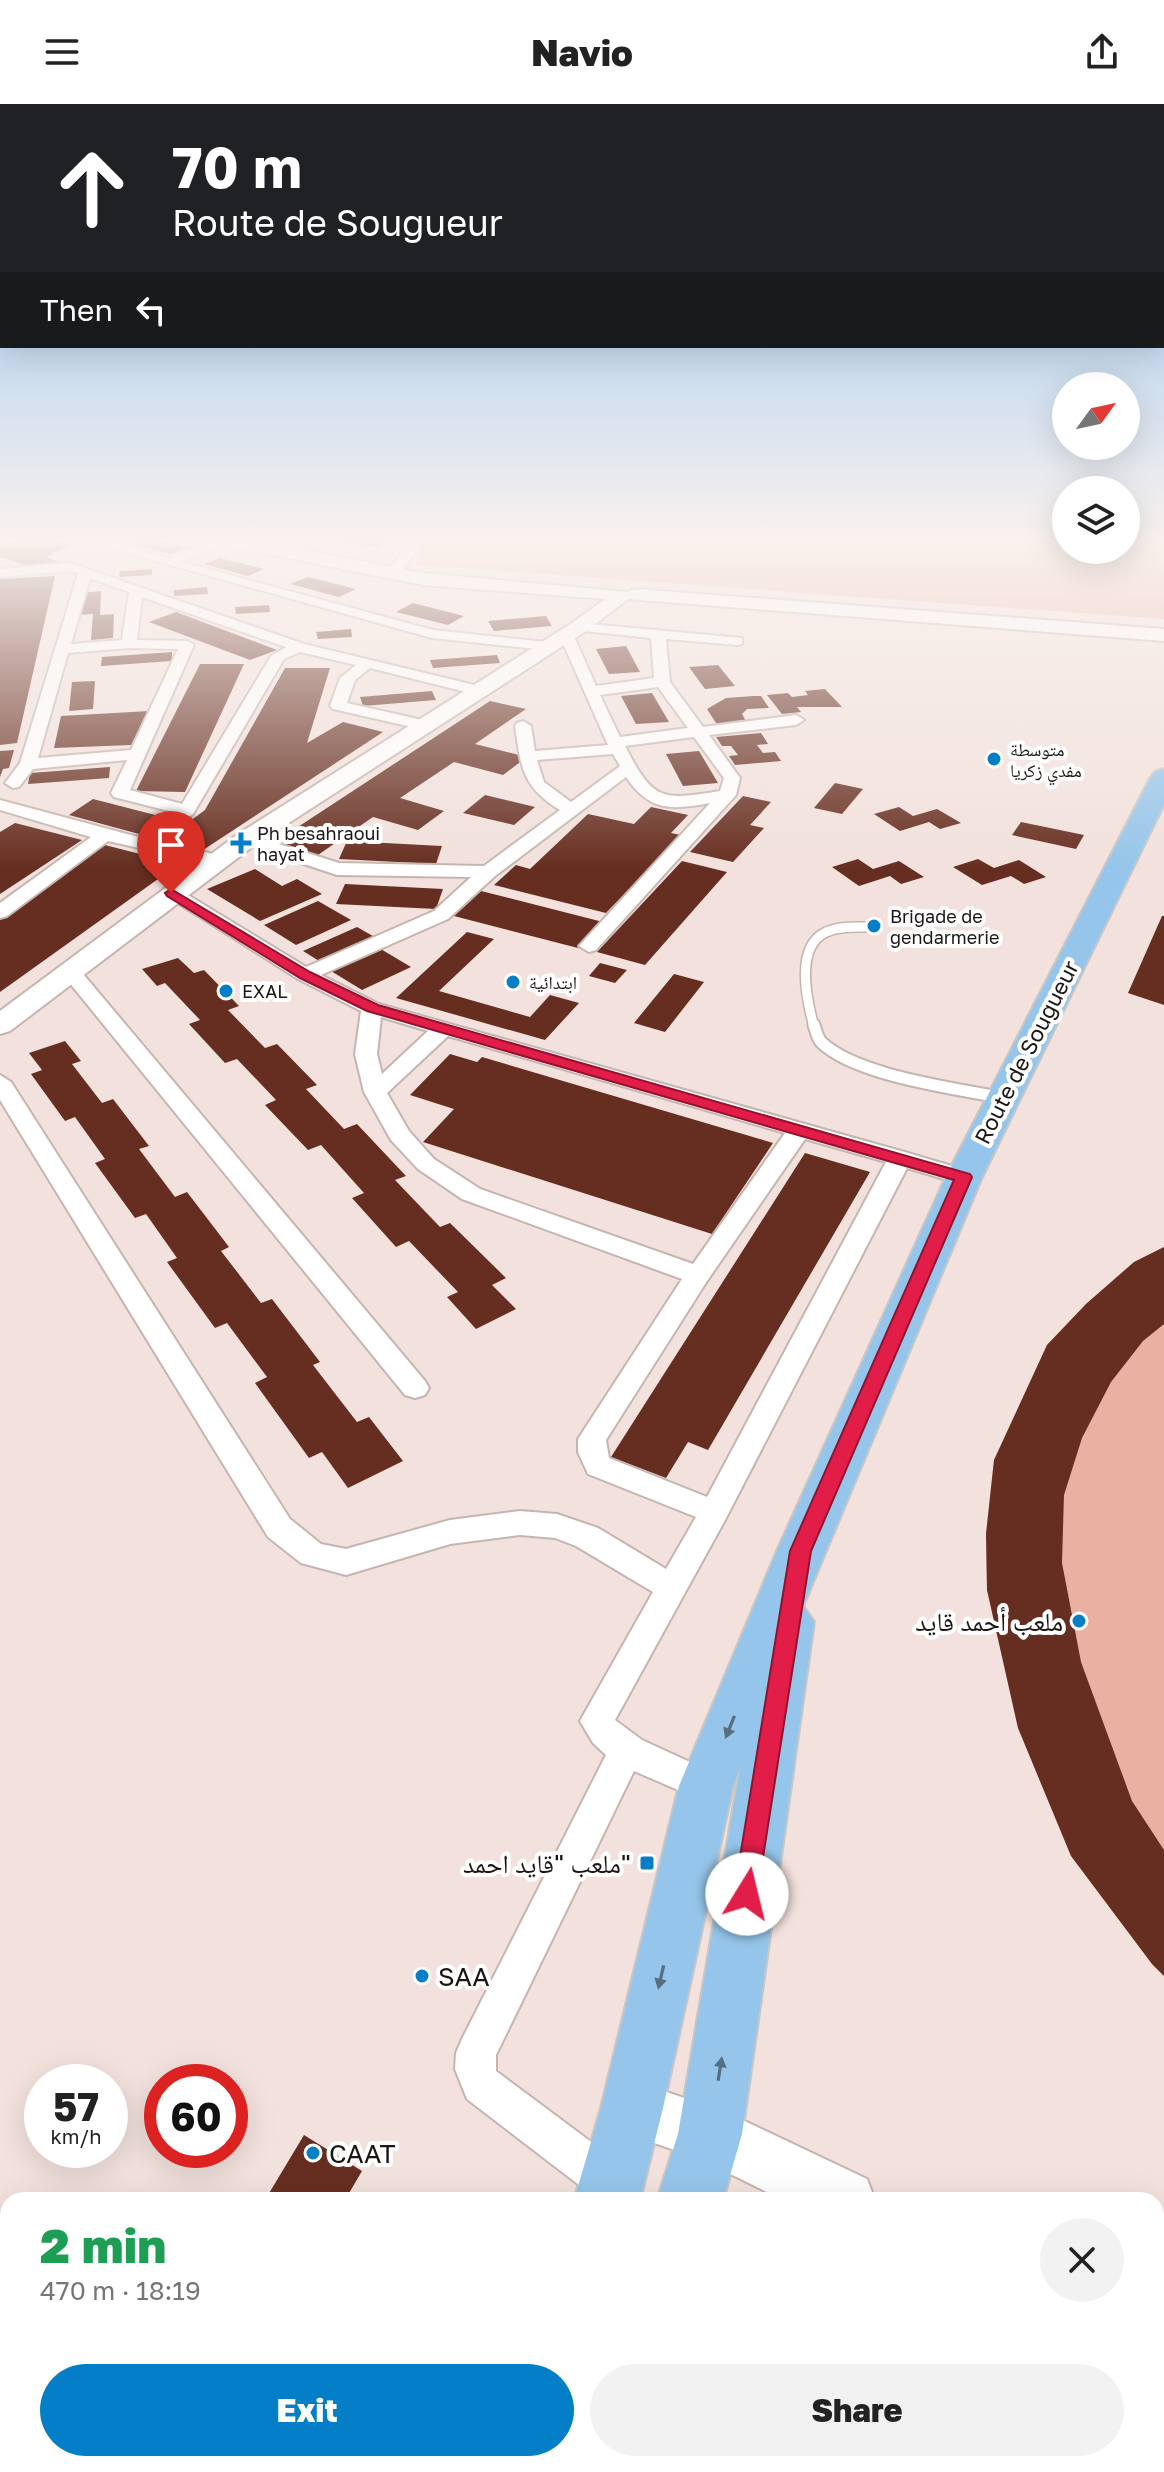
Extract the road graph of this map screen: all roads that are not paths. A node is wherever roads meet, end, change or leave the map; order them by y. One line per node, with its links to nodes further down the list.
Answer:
1 (82, 648): 8 (street)
2 (187, 648): 18 (street)
3 (298, 648): 26 (street)
4 (301, 648): 9 (street)
5 (546, 648): 11 (street)
6 (570, 648): 12 (street)
7 (659, 648): 10 (street)
8 (62, 649): 20 (street)
9 (365, 665): 11 (street); 14 (street)
10 (662, 682): 12 (street); 16 (street)
11 (478, 690): 14 (street)
12 (592, 691): 17 (street)
13 (796, 720): 16 (street)
14 (421, 724): 30 (street)
15 (523, 726): 19 (street)
16 (698, 732): 17 (street); 24 (street)
17 (617, 746): 19 (street); 21 (street)
18 (138, 754): 20 (street); 26 (street)
19 (528, 756): 27 (street)
20 (28, 764): 23 (street)
21 (628, 768): 24 (street); 27 (street)
22 (1164, 777): 45 (main road, Route de Sougueur)
23 (13, 783)
24 (727, 795): 37 (street)
25 (9, 808): 28 (street); 29 (street)
26 (187, 810): 31 (street)
27 (571, 810): 33 (street)
28 (0, 821)
29 (105, 835): 31 (street); 35 (street)
30 (247, 839): 32 (street); 33 (street)
31 (141, 843): 32 (street)
32 (216, 860): 34 (street)
33 (488, 872): 39 (street)
34 (171, 893): 38 (street); 39 (street)
35 (0, 912)
36 (870, 927): 45 (lane)
37 (589, 946)
38 (71, 972): 41 (street); 50 (street)
39 (305, 975): 40 (street)
40 (372, 1008): 42 (street); 44 (street)
41 (0, 1025)
42 (444, 1028): 44 (street); 46 (street)
43 (0, 1082): 53 (street)
44 (375, 1092): 49 (street)
45 (1003, 1098): 48 (main road, Route de Sougueur)
46 (799, 1131): 47 (street); 49 (street)
47 (900, 1158): 48 (street); 51 (street)
48 (964, 1177): 52 (main road, Route de Sougueur)
49 (698, 1275): 51 (street)
50 (415, 1388)
51 (714, 1512): 53 (street)
52 (801, 1551): 55 (main road, one-way to 55); 57 (main road, one-way to 52)
53 (671, 1587): 54 (street)
54 (627, 1749): 55 (street); 58 (street)
55 (706, 1786): 56 (main road, one-way to 56)
56 (632, 2108): 57 (street); 58 (main road)
57 (710, 2134): 59 (main road); 60 (street)
58 (609, 2192)
59 (692, 2192)
60 (830, 2192)

